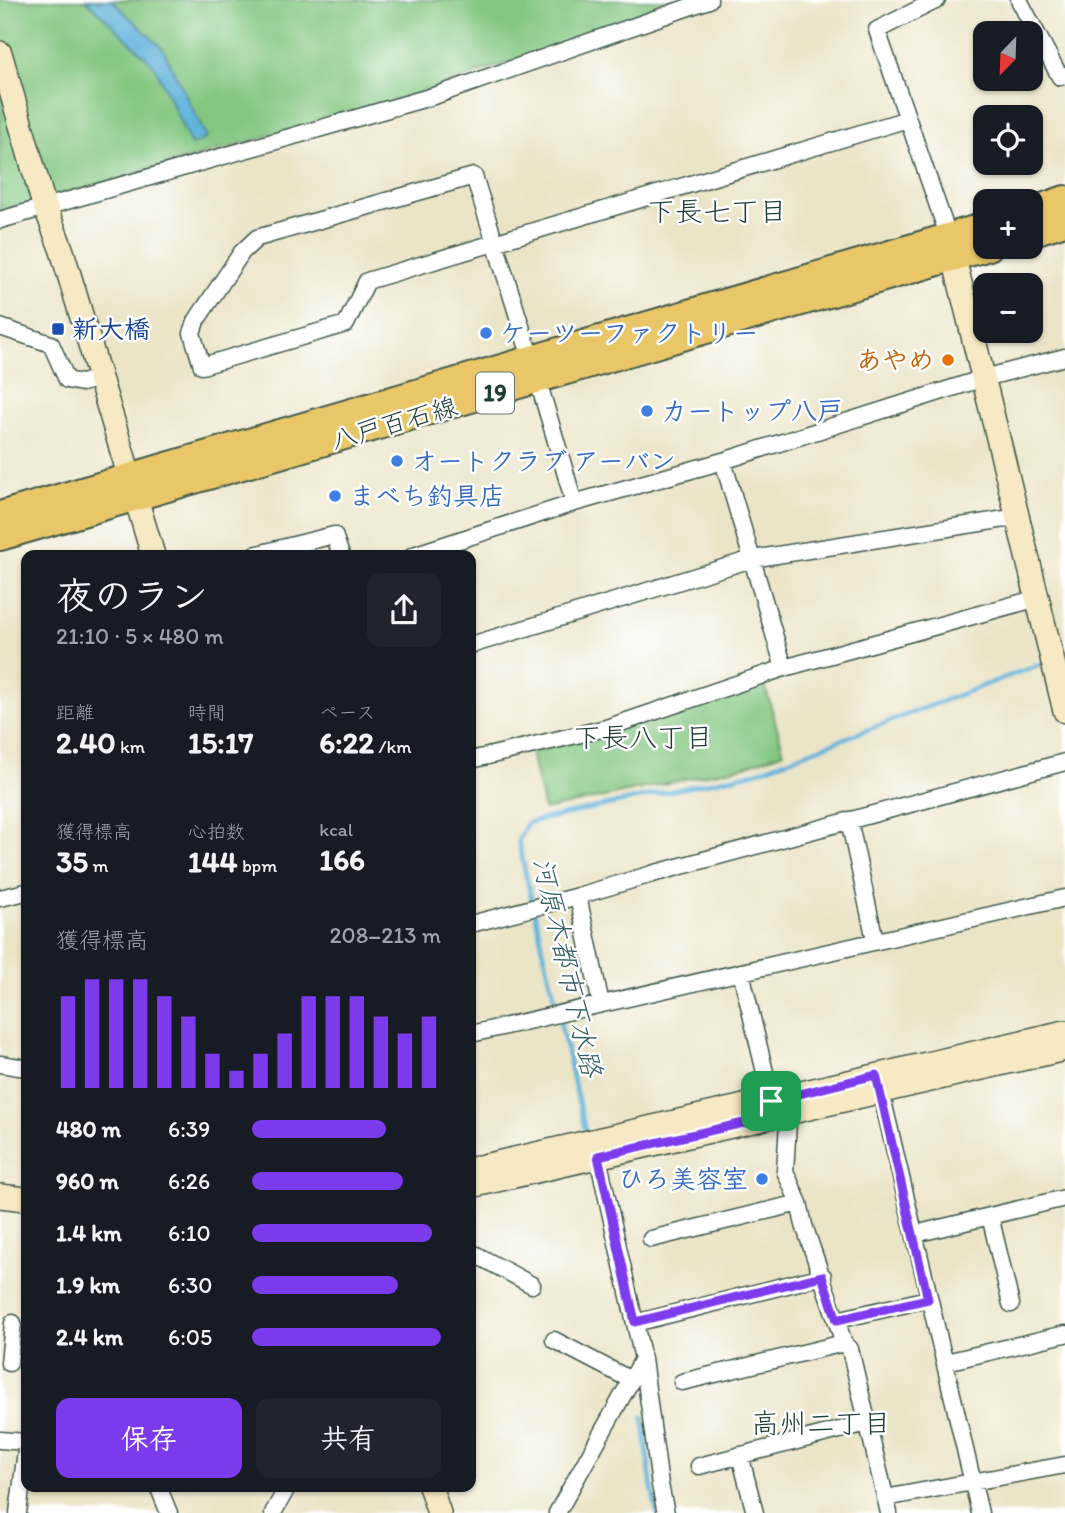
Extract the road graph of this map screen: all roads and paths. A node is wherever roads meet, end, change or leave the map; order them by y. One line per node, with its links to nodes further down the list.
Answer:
1 (709, 0): 8 (street)
2 (937, 0): 6 (street)
3 (1019, 0): 5 (street)
4 (0, 53): 8 (street)
5 (1065, 75)
6 (908, 119): 14 (street); 16 (street)
7 (1065, 199): 9 (main road)
8 (44, 203): 10 (street); 20 (street)
9 (1043, 207)
10 (0, 220)
11 (1065, 222): 12 (main road)
12 (1043, 229)
13 (973, 234): 16 (main road, 八戸百石線 / 19)
14 (495, 241): 14 (street); 19 (street)
15 (973, 247): 16 (main road, 八戸百石線 / 19)
16 (952, 248): 19 (main road, 八戸百石線 / 19); 21 (street)
17 (0, 327): 20 (street)
18 (1065, 357): 21 (street)
19 (535, 370): 23 (main road, 八戸百石線 / 19); 24 (street)
20 (99, 378): 23 (street)
21 (984, 378): 22 (street); 26 (street)
22 (723, 461): 24 (street); 32 (street)
23 (134, 487): 25 (main road, 八戸百石線 / 19); 27 (main road, 八戸百石線 / 19); 28 (street)
24 (574, 503): 31 (street)
25 (0, 515)
26 (1018, 517): 32 (street); 33 (street)
27 (0, 537)
28 (152, 550)
29 (274, 550): 30 (street)
30 (339, 550)
31 (428, 550)
32 (752, 559): 34 (street); 35 (street)
33 (1038, 598): 35 (street); 36 (street)
34 (476, 643)
35 (784, 668): 37 (street)
36 (1065, 711)
37 (476, 759)
38 (1065, 762): 39 (street)
39 (849, 820): 41 (street); 45 (street)
40 (21, 893): 42 (street)
41 (578, 896): 44 (street); 47 (street)
42 (0, 898)
43 (1065, 898): 45 (street)
44 (476, 922)
45 (875, 940): 46 (street)
46 (741, 972): 47 (street); 54 (street)
47 (601, 1004): 49 (street)
48 (1065, 1032): 53 (street)
49 (476, 1033)
50 (1065, 1049): 53 (street)
51 (0, 1064): 52 (street)
52 (21, 1067)
53 (879, 1083): 54 (street); 63 (street)
54 (777, 1110): 55 (street); 61 (street)
55 (596, 1148): 56 (street); 57 (street); 72 (street)
56 (476, 1168)
57 (476, 1184)
58 (0, 1196): 59 (street)
59 (21, 1198)
60 (1065, 1198): 62 (street)
61 (799, 1203): 64 (street); 66 (street)
62 (990, 1216): 63 (street); 69 (street)
63 (915, 1234): 68 (street)
64 (651, 1239)
65 (476, 1255): 67 (street)
66 (822, 1276): 70 (street); 72 (street)
67 (532, 1285)
68 (928, 1299): 70 (street); 78 (street)
69 (1011, 1304)
70 (837, 1320): 75 (street)
71 (13, 1322): 77 (street)
72 (635, 1322): 76 (street)
73 (1065, 1334): 78 (street)
74 (554, 1340): 79 (street)
75 (844, 1343): 80 (street); 81 (street)
76 (643, 1359): 79 (street); 100 (street)
77 (5, 1362)
78 (946, 1362): 87 (street)
79 (631, 1380): 99 (street)
80 (682, 1382)
81 (867, 1423): 84 (street); 93 (street)
82 (0, 1440): 83 (street)
83 (21, 1442)
84 (740, 1455): 86 (street); 101 (street)
85 (1065, 1465): 87 (street)
86 (699, 1466)
87 (973, 1483): 93 (street); 102 (street)
88 (21, 1490): 94 (street)
89 (161, 1492): 95 (street)
90 (285, 1492): 96 (street)
91 (417, 1492): 97 (street)
92 (432, 1492): 98 (street)
93 (883, 1508)
94 (18, 1513)
95 (170, 1513)
96 (274, 1513)
97 (423, 1513)
98 (439, 1513)
99 (557, 1513)
100 (666, 1513)
101 (755, 1513)
102 (980, 1513)

